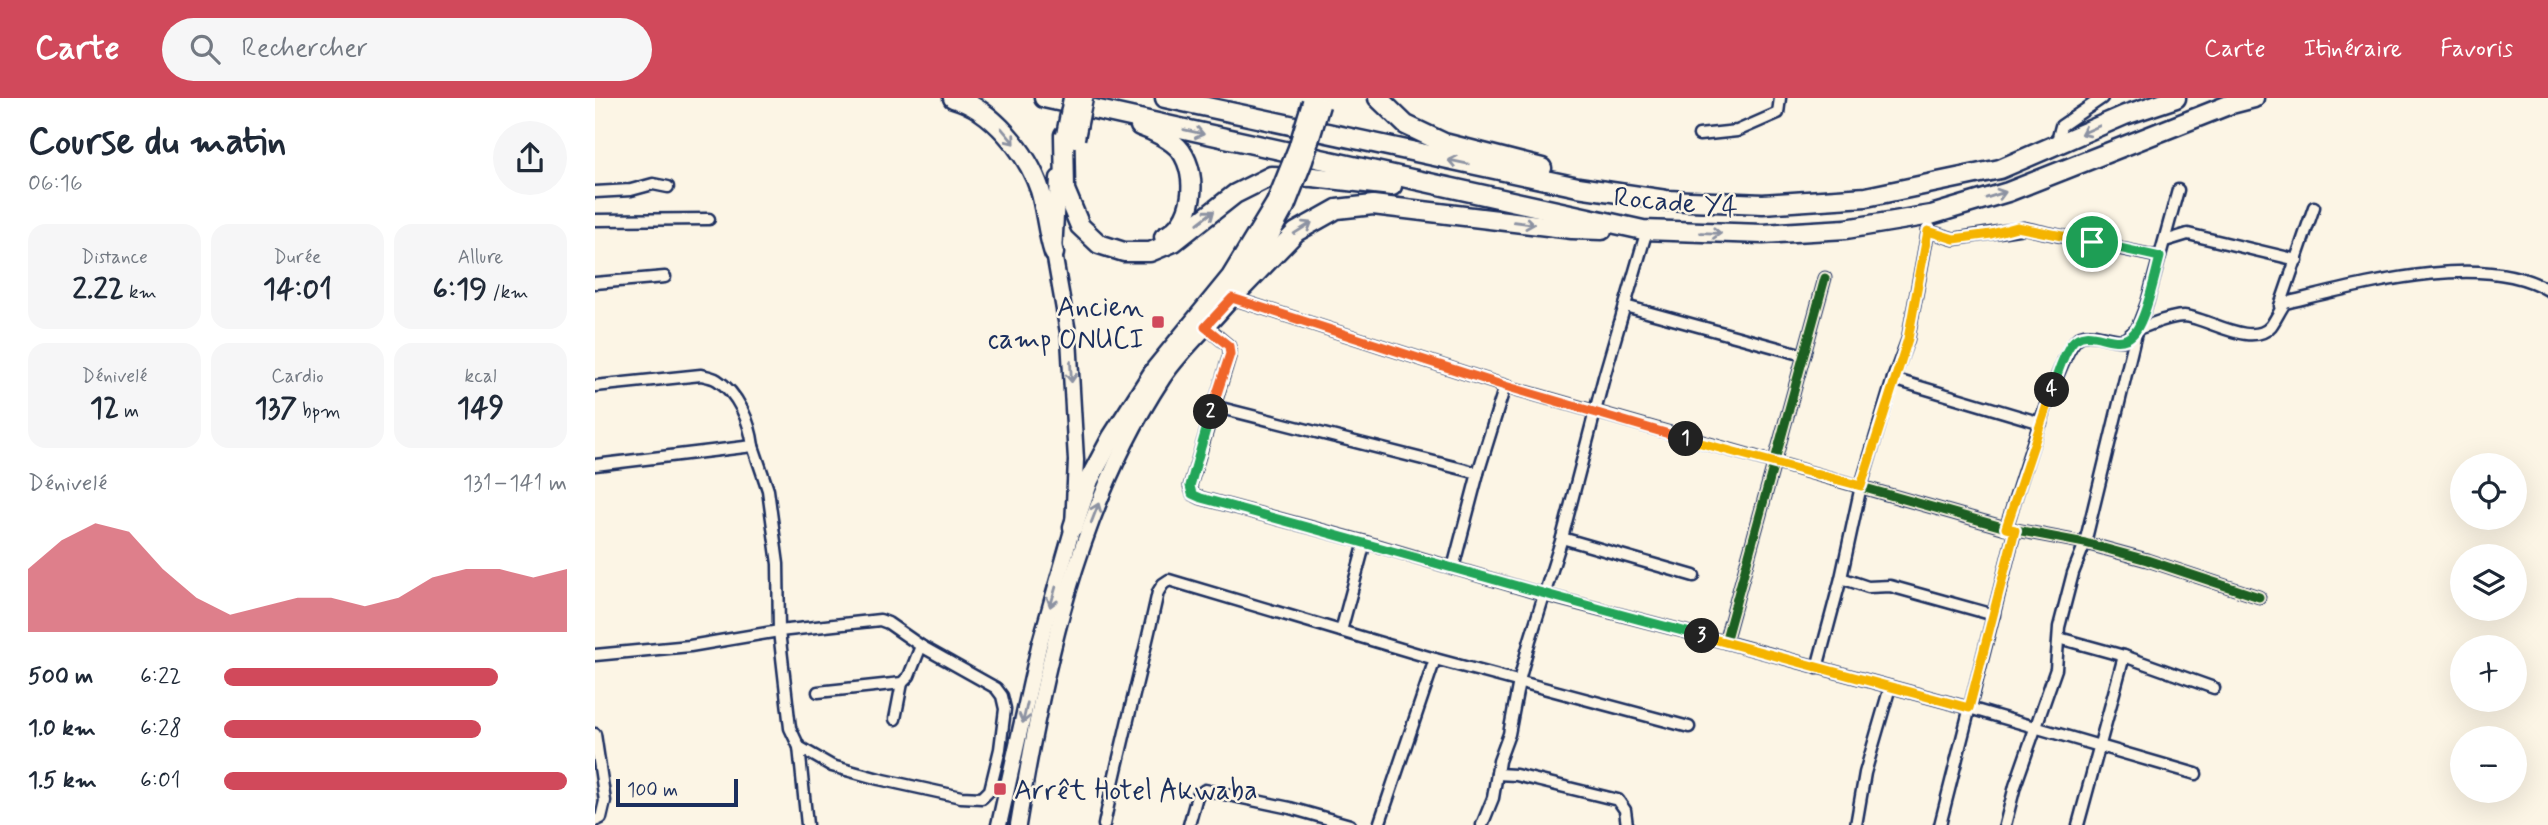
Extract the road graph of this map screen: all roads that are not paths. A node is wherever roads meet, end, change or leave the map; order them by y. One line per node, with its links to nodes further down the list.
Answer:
1 (953, 98): 28 (highway, one-way to 28)
2 (1083, 98): 14 (highway, bridge)
3 (1165, 98): 12 (highway, Rocade Y4)
4 (1227, 98): 12 (highway)
5 (1378, 98): 20 (highway)
6 (1780, 98): 13 (street)
7 (2102, 98): 15 (street)
8 (2176, 98): 15 (highway, Rocade Y4, one-way to 15)
9 (2253, 98): 25 (highway, Rocade Y4, one-way to 9)
10 (1057, 99): 14 (main road, bridge); 14 (highway); 19 (highway, Rocade Y4, one-way to 19)
11 (1317, 101): 21 (highway, bridge)
12 (1324, 133): 20 (highway, Rocade Y4, one-way to 12)
13 (1699, 135)
14 (1069, 136): 19 (highway, one-way to 19); 28 (main road)
15 (2056, 145): 20 (highway, Rocade Y4)
16 (668, 187): 18 (street)
17 (2178, 190): 27 (street)
18 (595, 192)
19 (1485, 197): 26 (highway, Rocade Y4)
20 (1866, 197)
21 (1281, 205): 35 (main road); 52 (highway)
22 (2314, 207): 30 (street)
23 (709, 219): 24 (street)
24 (595, 220)
25 (1929, 223): 26 (highway, Rocade Y4, one-way to 25); 29 (street); 41 (street)
26 (1645, 230): 35 (highway, one-way to 26); 36 (street)
27 (2165, 242): 29 (street); 30 (street)
28 (1054, 253): 52 (main road, one-way to 52)
29 (2160, 257): 39 (street)
30 (2297, 260): 37 (street)
31 (665, 277): 33 (street)
32 (1825, 278): 40 (street)
33 (595, 283)
34 (2548, 290): 37 (street)
35 (1235, 296): 38 (main road); 43 (street)
36 (1625, 306): 40 (street); 45 (street)
37 (2276, 317): 39 (street)
38 (1205, 327): 44 (street); 89 (main road, one-way to 38)
39 (2137, 329): 46 (street); 56 (street)
40 (1804, 355): 48 (street)
41 (1893, 379): 46 (street); 51 (street)
42 (595, 386): 47 (street)
43 (1505, 386): 45 (street); 50 (street)
44 (1213, 406): 50 (street); 55 (street)
45 (1594, 412): 48 (street); 54 (street)
46 (2041, 423): 53 (street)
47 (753, 446): 49 (street); 63 (street)
48 (1773, 464): 51 (street); 66 (street)
49 (595, 465)
50 (1478, 473): 57 (street)
51 (1861, 486): 53 (street); 59 (street)
52 (1073, 527): 88 (main road, one-way to 88)
53 (2010, 529): 56 (street); 62 (street)
54 (1562, 538): 58 (street); 60 (street)
55 (1365, 542): 57 (street); 64 (street)
56 (2085, 543): 61 (street); 65 (street)
57 (1453, 568): 60 (street)
58 (1694, 576)
59 (1841, 578): 62 (street); 71 (street)
60 (1545, 595): 66 (street); 72 (street)
61 (2259, 597)
62 (1994, 615): 77 (street)
63 (779, 631): 67 (street); 68 (street); 82 (street)
64 (1341, 631): 70 (street); 90 (street)
65 (2059, 638): 69 (street); 80 (street)
66 (1725, 642): 71 (street)
67 (921, 646): 73 (street); 82 (street)
68 (595, 655)
69 (2124, 656): 75 (street); 83 (street)
70 (1435, 659): 72 (street); 93 (street)
71 (1817, 668): 74 (street)
72 (1519, 681): 79 (street); 84 (street)
73 (902, 684): 76 (street); 78 (street)
74 (1890, 687): 77 (street); 96 (street)
75 (2214, 688)
76 (818, 692)
77 (1969, 708): 80 (street); 97 (street)
78 (895, 719)
79 (1689, 727)
80 (2035, 728): 83 (street); 98 (street)
81 (595, 734): 86 (street)
82 (799, 747): 87 (street)
83 (2101, 748): 85 (street); 99 (street)
84 (1497, 774): 94 (street); 95 (street)
85 (2196, 774)
86 (595, 821)
87 (807, 825)
88 (999, 825)
89 (1018, 825)
90 (1104, 825)
91 (1189, 825): 92 (street)
92 (1350, 825)
93 (1379, 825)
94 (1482, 825)
95 (1627, 825)
96 (1856, 825)
97 (1940, 825)
98 (2005, 825)
99 (2078, 825)

